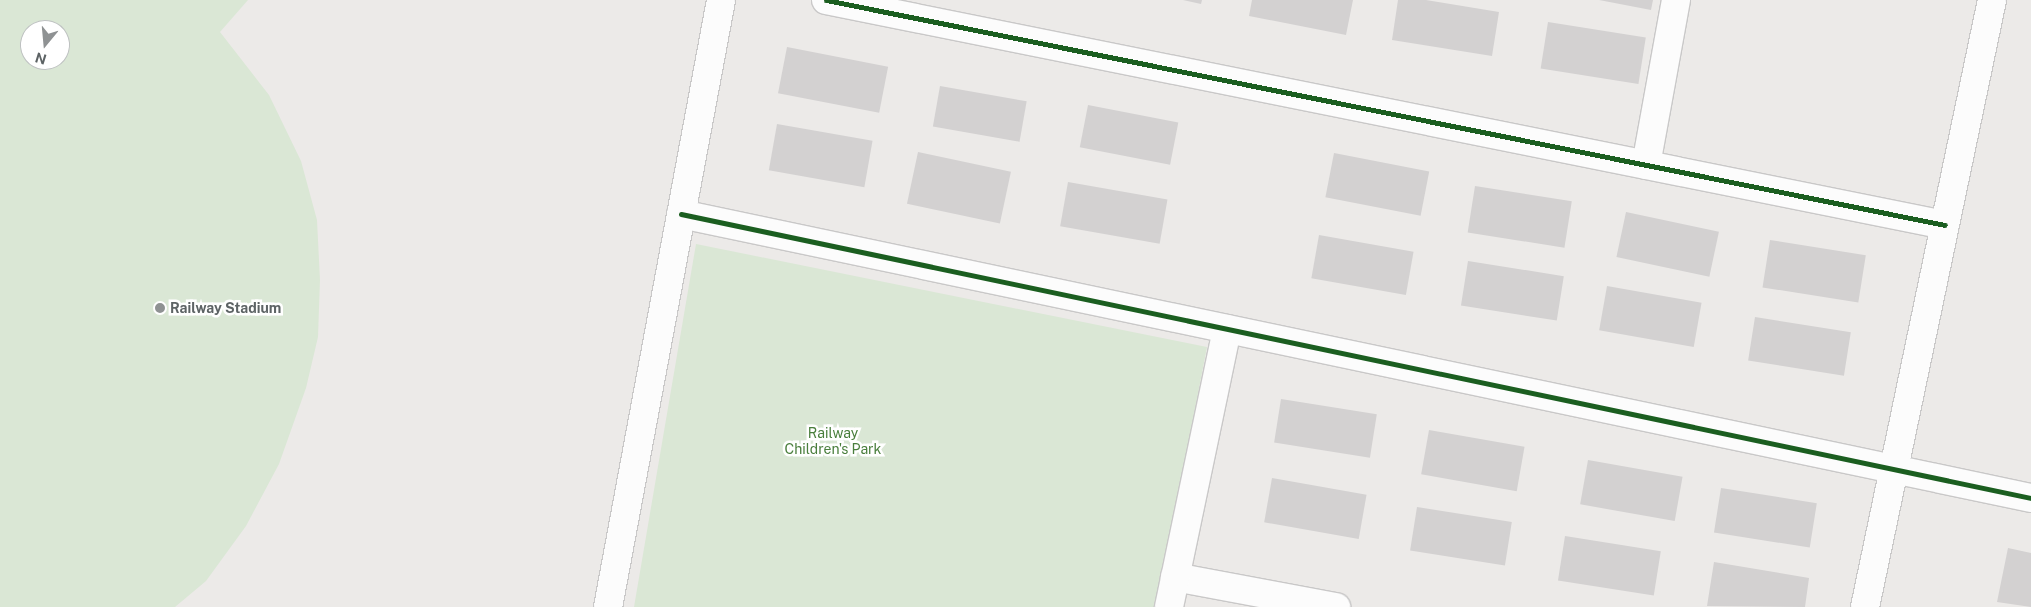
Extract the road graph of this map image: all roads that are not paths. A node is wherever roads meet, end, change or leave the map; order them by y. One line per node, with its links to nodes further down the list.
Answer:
1 (720, 0): 6 (street)
2 (826, 0): 5 (street)
3 (1676, 0): 5 (street)
4 (1992, 0): 7 (street)
5 (1646, 165): 7 (street)
6 (681, 214): 8 (street); 12 (street)
7 (1945, 225): 9 (street)
8 (1227, 329): 9 (street); 11 (street)
9 (1894, 469): 10 (street); 15 (street)
10 (2031, 498)
11 (1174, 577): 13 (street); 14 (street)
12 (608, 607)
13 (1169, 607)
14 (1336, 607)
15 (1865, 607)

